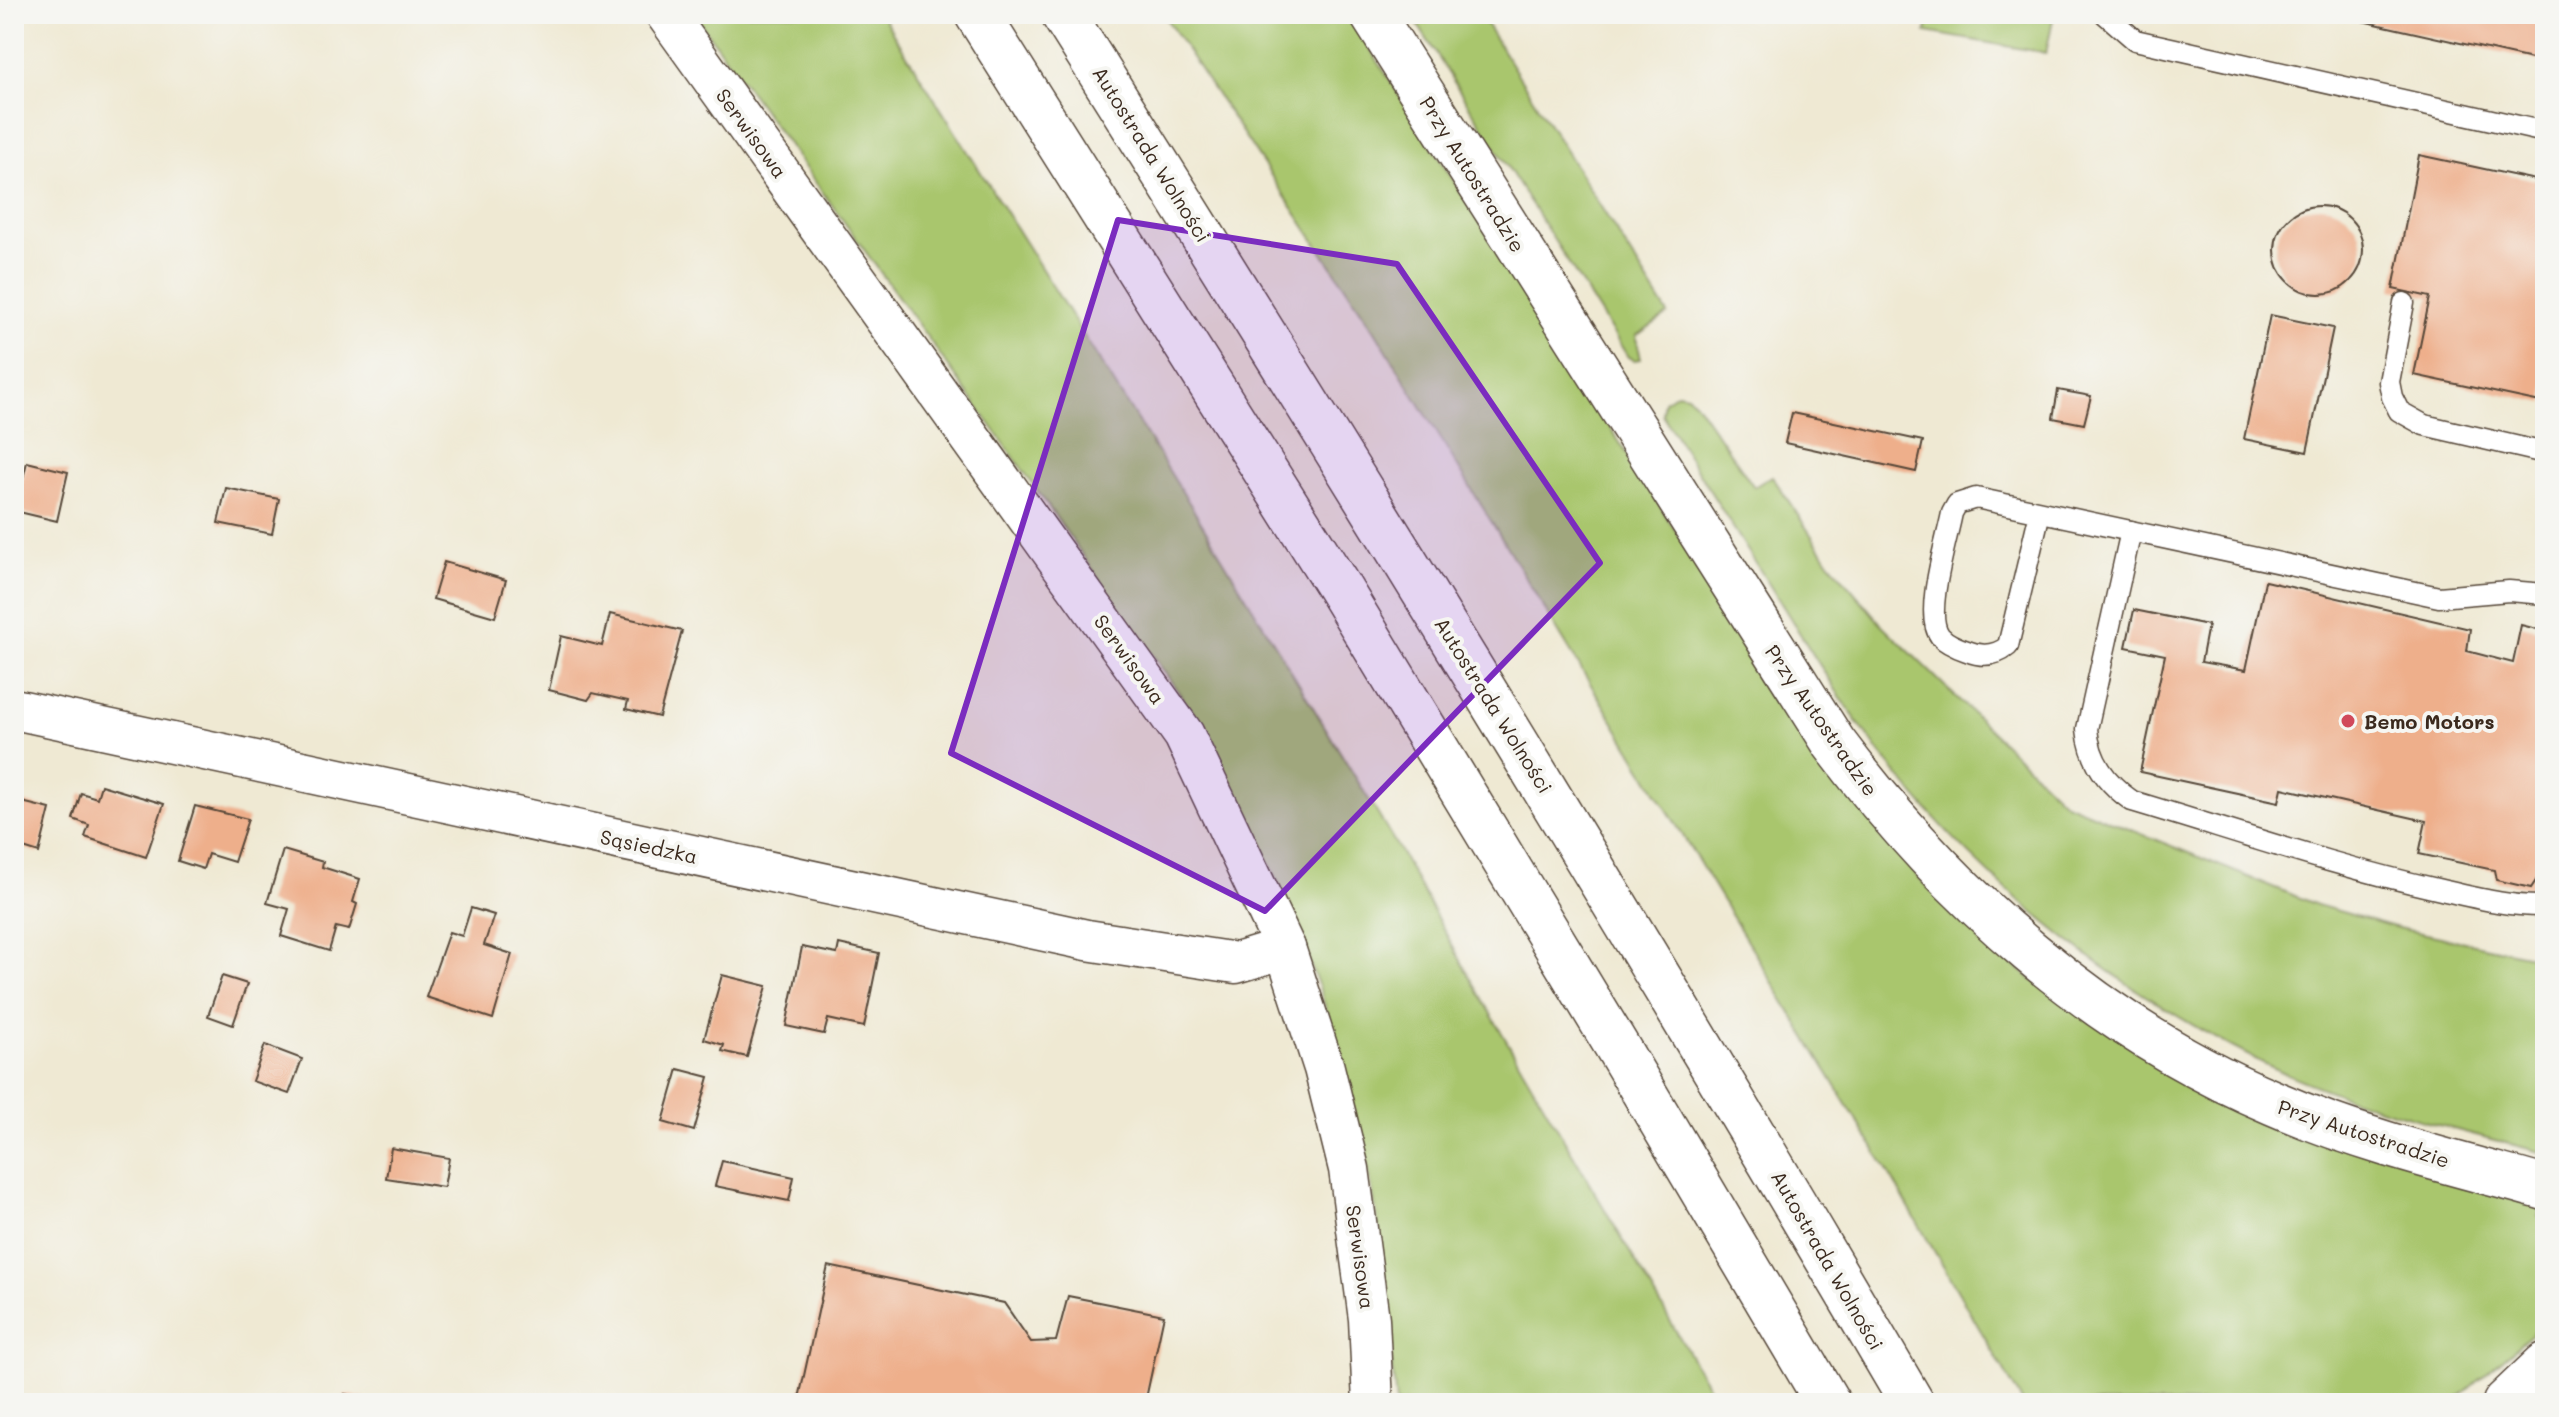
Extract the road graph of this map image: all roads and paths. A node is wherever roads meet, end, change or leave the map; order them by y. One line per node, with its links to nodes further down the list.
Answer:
1 (666, 14): 14 (street, Serwisowa)
2 (977, 14): 18 (main road)
3 (1063, 14): 19 (main road, Autostrada Wolności)
4 (1372, 14): 15 (main road, Przy Autostradzie)
5 (2105, 14): 6 (lane)
6 (2545, 132)
7 (2404, 303): 8 (lane)
8 (2545, 453)
9 (2040, 512): 9 (lane); 10 (lane)
10 (2131, 531): 11 (lane); 13 (lane)
11 (2545, 594)
12 (14, 709): 14 (street, Sąsiedzka)
13 (2545, 906)
14 (1285, 948): 17 (street, Serwisowa)
15 (2545, 1188)
16 (2545, 1365): 20 (main road)
17 (1373, 1403)
18 (1828, 1403)
19 (1912, 1403)
20 (2505, 1403)

